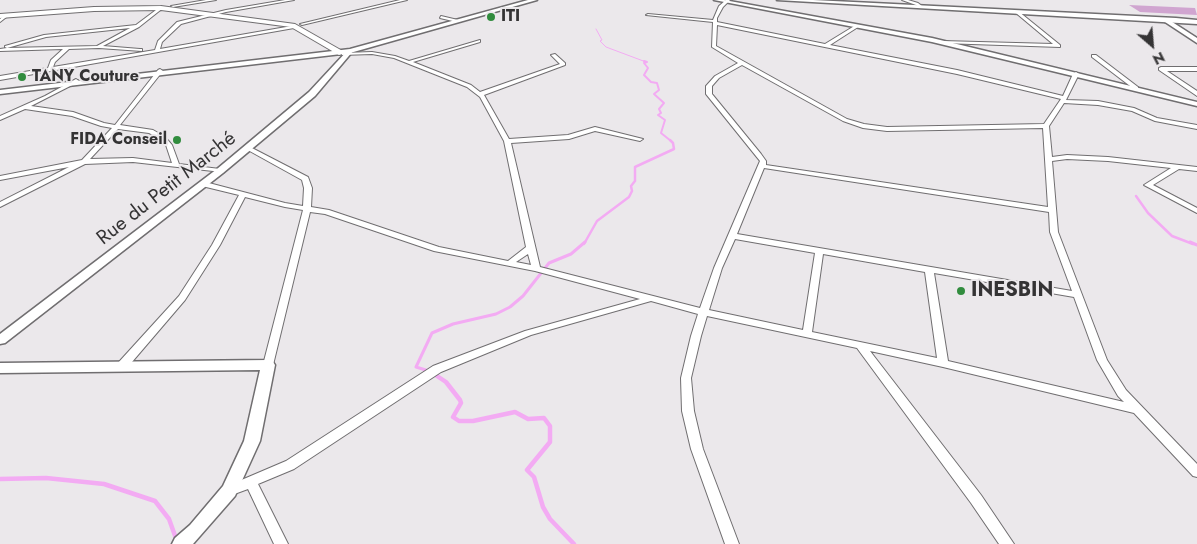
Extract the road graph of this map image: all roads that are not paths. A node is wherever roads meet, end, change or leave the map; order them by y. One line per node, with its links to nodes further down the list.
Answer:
1 (190, 0): 14 (street)
2 (214, 0): 14 (street)
3 (292, 0): 16 (street)
4 (405, 0): 10 (street)
5 (534, 0): 22 (main road)
6 (716, 0): 11 (street)
7 (780, 0): 12 (main road)
8 (804, 0): 12 (main road)
9 (904, 0): 13 (street)
10 (396, 1): 25 (street)
11 (727, 1): 23 (street); 28 (street)
12 (832, 1): 13 (main road)
13 (920, 7): 15 (main road)
14 (167, 8): 16 (main road); 17 (main road); 26 (street)
15 (1018, 12): 20 (main road); 33 (street)
16 (214, 14): 27 (main road); 38 (street)
17 (4, 15): 21 (street)
18 (648, 15): 23 (street)
19 (441, 17): 22 (street)
20 (1165, 20): 24 (main road); 31 (street)
21 (0, 21)
22 (457, 21): 40 (main road)
23 (715, 22): 34 (street); 44 (street)
24 (1197, 22)
25 (303, 25): 27 (main road); 29 (main road)
26 (137, 26): 36 (street); 37 (street)
27 (293, 26): 30 (main road); 38 (street)
28 (856, 26): 33 (street); 34 (street)
29 (328, 38): 30 (main road); 40 (main road)
30 (318, 40): 40 (main road)
31 (1197, 41)
32 (478, 42): 43 (street)
33 (942, 42): 48 (street)
34 (825, 46): 52 (street)
35 (70, 47): 36 (street); 37 (street); 45 (street)
36 (99, 47): 39 (street)
37 (0, 49)
38 (158, 50): 39 (street)
39 (150, 51): 45 (street)
40 (346, 52): 43 (street); 47 (main road); 67 (street, Rue du Petit Marché)
41 (553, 55): 54 (street)
42 (1094, 56): 51 (street)
43 (409, 62): 54 (street)
44 (741, 63): 61 (street); 71 (street)
45 (50, 69): 49 (street)
46 (1197, 69): 55 (street)
47 (160, 73): 50 (main road); 63 (street)
48 (1076, 74): 51 (street); 56 (street)
49 (0, 78)
50 (75, 82): 53 (main road); 58 (street)
51 (1136, 88): 57 (street)
52 (1033, 89): 56 (street)
53 (0, 90)
54 (480, 94): 66 (street)
55 (1197, 94)
56 (1064, 97): 60 (street); 61 (street)
57 (1197, 104)
58 (24, 107): 59 (street); 63 (street)
59 (2, 117)
60 (1171, 122): 62 (street); 64 (street)
61 (1046, 126): 68 (street)
62 (1197, 126)
63 (116, 127): 69 (street); 70 (street)
64 (1197, 133)
65 (640, 139): 66 (street)
66 (507, 141): 83 (street)
67 (248, 148): 74 (street, Rue du Petit Marché); 79 (street)
68 (1050, 159): 72 (street); 80 (street)
69 (84, 162): 70 (street); 75 (street); 78 (street)
70 (176, 165): 74 (street)
71 (762, 166): 80 (street); 82 (street)
72 (1180, 166): 73 (street); 81 (street)
73 (1195, 168)
74 (220, 171): 76 (street, Rue du Petit Marché)
75 (0, 178)
76 (205, 184): 77 (street); 92 (street, Rue du Petit Marché)
77 (243, 194): 79 (street); 96 (street)
78 (0, 205)
79 (307, 209): 85 (street); 95 (street)
80 (1053, 210): 88 (street)
81 (1197, 211)
82 (732, 236): 84 (street); 90 (street)
83 (530, 247): 85 (street); 86 (street)
84 (819, 251): 87 (street); 91 (street)
85 (509, 264): 86 (street)
86 (541, 270): 89 (street)
87 (929, 270): 88 (street); 94 (street)
88 (1078, 295): 98 (street)
89 (650, 299): 90 (street); 101 (street)
90 (703, 312): 91 (street); 105 (street)
91 (807, 334): 93 (street)
92 (0, 340)
93 (861, 346): 94 (street); 106 (street)
94 (943, 363): 98 (street)
95 (268, 365): 96 (street); 102 (street)
96 (122, 366): 97 (street)
97 (0, 368)
98 (1136, 409): 99 (street)
99 (1192, 460): 100 (street)
100 (1197, 472)
101 (251, 483): 102 (street); 104 (street)
102 (230, 491): 103 (street)
103 (181, 544)
104 (281, 544)
105 (732, 544)
106 (1007, 544)

